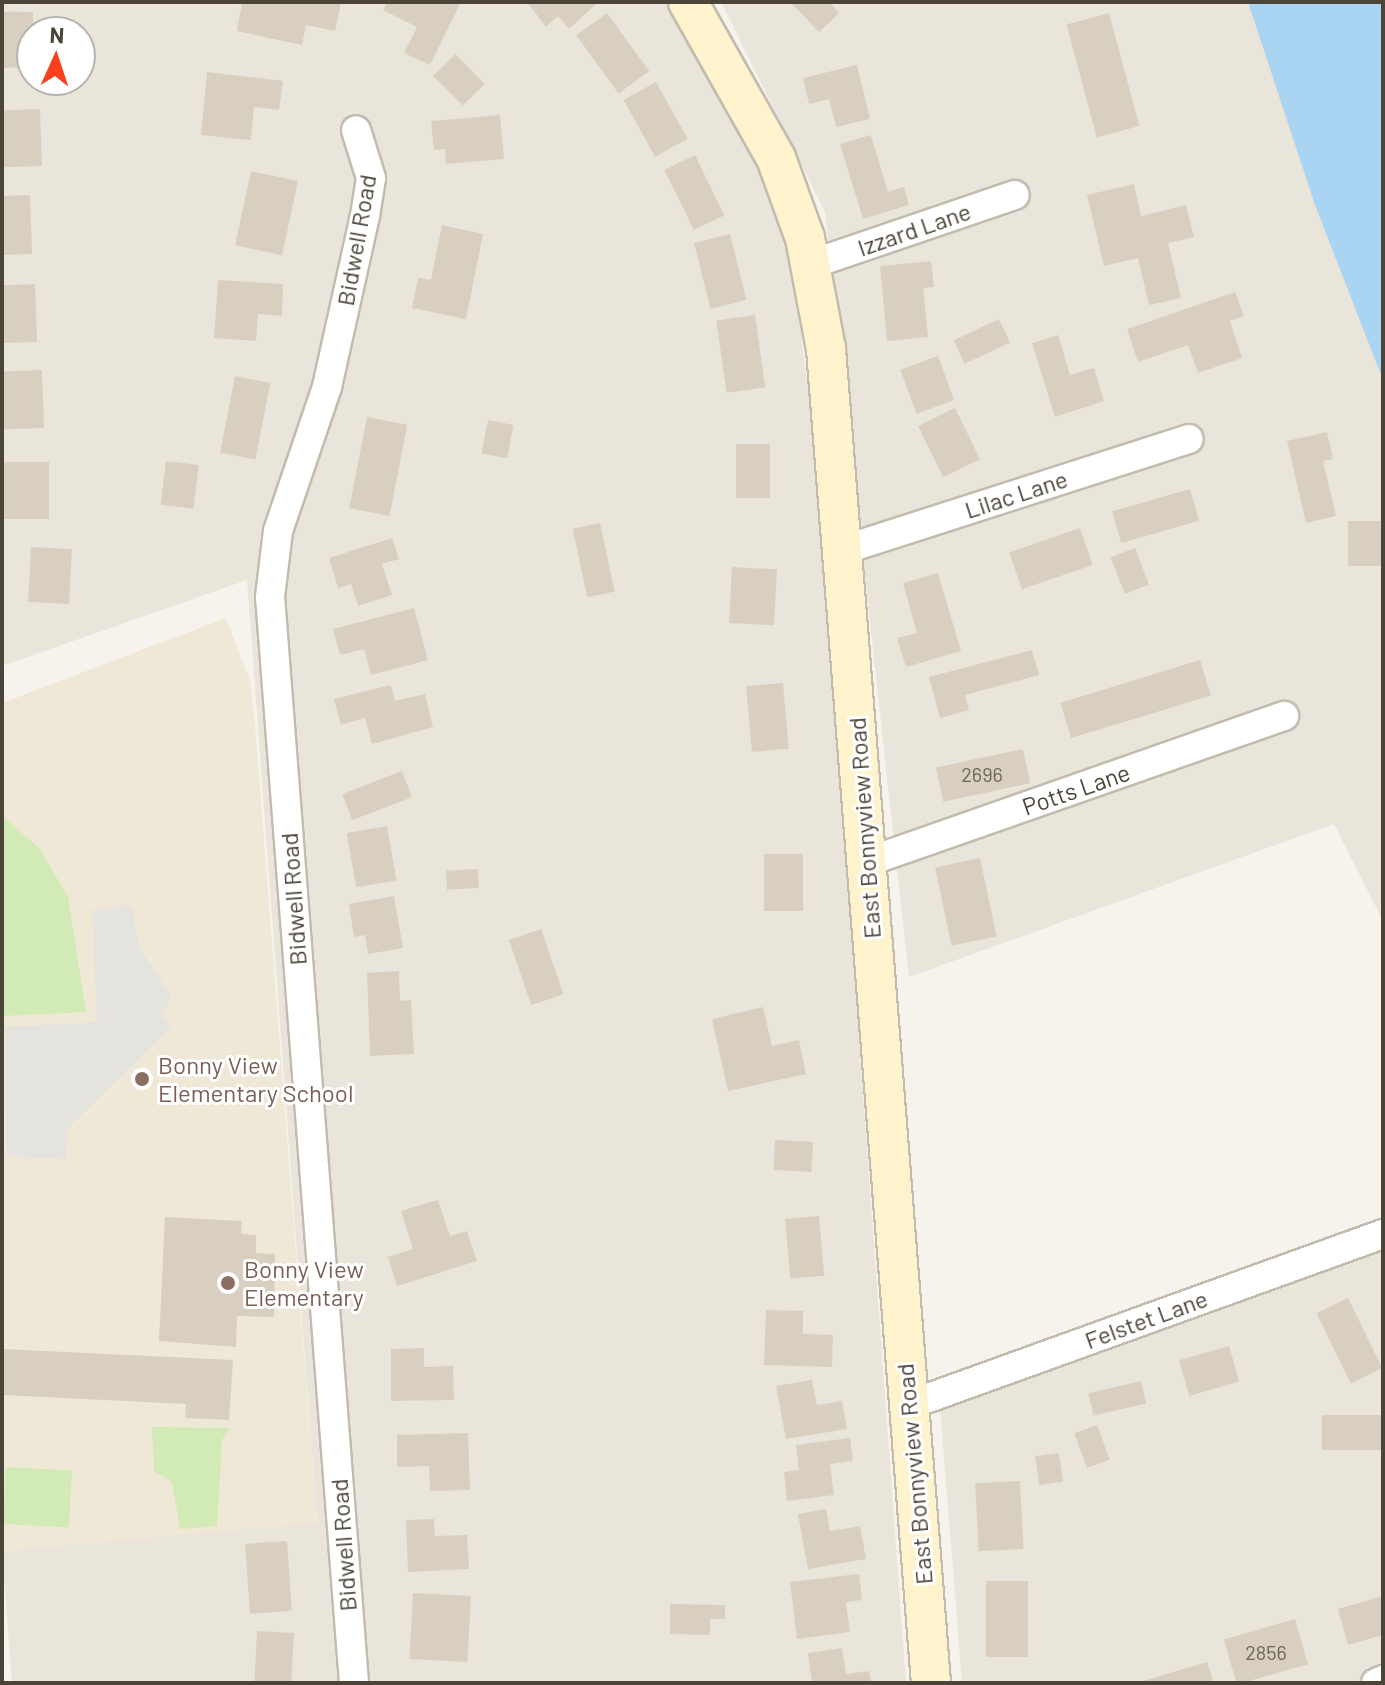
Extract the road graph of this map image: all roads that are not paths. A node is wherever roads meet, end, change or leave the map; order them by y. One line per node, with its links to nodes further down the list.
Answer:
1 (688, 2): 4 (street, East Bonnyview Road)
2 (356, 130): 12 (street, Bidwell Road)
3 (1015, 195): 4 (street, Izzard Lane)
4 (812, 264): 6 (street, East Bonnyview Road)
5 (1189, 439): 6 (street, Lilac Lane)
6 (843, 550): 8 (street, East Bonnyview Road)
7 (1284, 716): 8 (street, Potts Lane)
8 (867, 862): 10 (street, East Bonnyview Road)
9 (1383, 1234): 10 (street, Felstet Lane)
10 (909, 1405): 13 (street, East Bonnyview Road)
11 (1383, 1680): 14 (street)
12 (354, 1683)
13 (931, 1683)
14 (1376, 1683)

